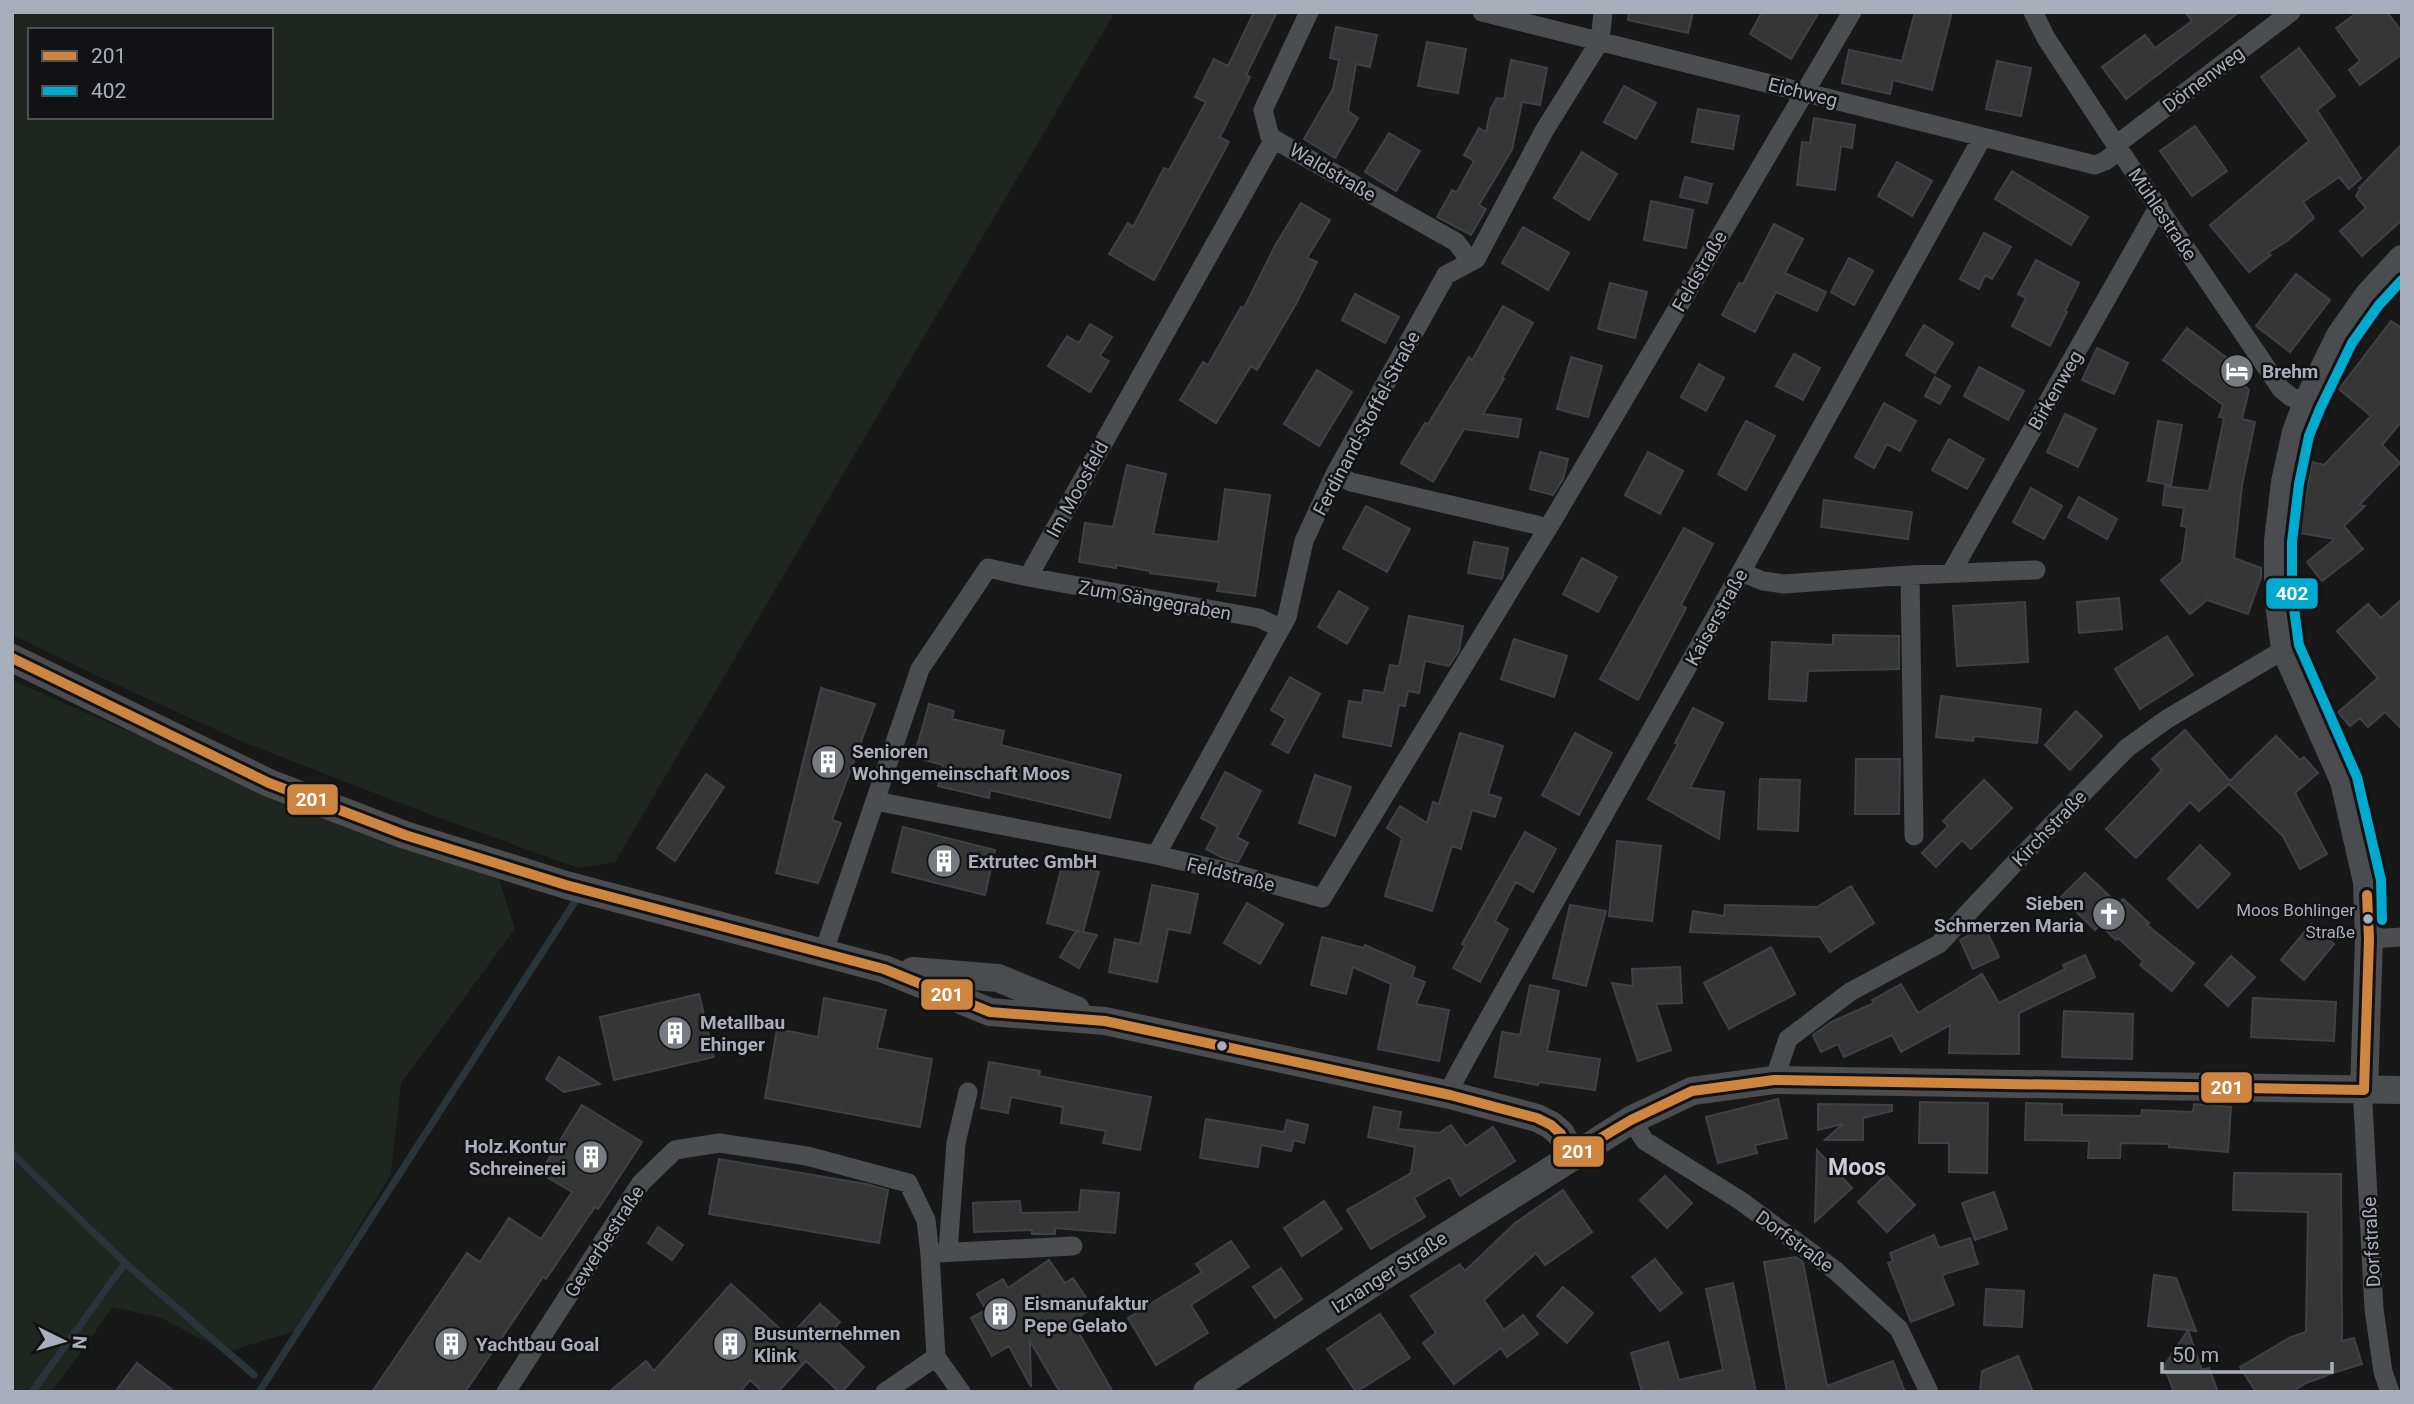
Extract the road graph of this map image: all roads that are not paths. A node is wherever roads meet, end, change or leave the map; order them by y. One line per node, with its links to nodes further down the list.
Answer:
1 (1309, 12): 10 (street, Waldstraße)
2 (1482, 12): 7 (street, Eichweg)
3 (1603, 12): 7 (street, Ferdinand-Stoffel-Straße)
4 (1852, 12): 8 (street, Feldstraße)
5 (2033, 12): 11 (street, Mühlestraße)
6 (2291, 12): 11 (street, Dörnenweg)
7 (1600, 41): 8 (street, Eichweg); 14 (street, Ferdinand-Stoffel-Straße)
8 (1804, 92): 9 (street, Eichweg); 17 (street, Feldstraße)
9 (1982, 138): 11 (street, Eichweg); 19 (street, Kaiserstraße)
10 (1274, 139): 14 (street, Waldstraße); 22 (street, Im Moosfeld)
11 (2118, 147): 12 (street, Mühlestraße)
12 (2159, 206): 15 (street, Mühlestraße); 20 (street, Birkenweg)
13 (2402, 259): 15 (main road)
14 (1471, 261): 16 (street, Ferdinand-Stoffel-Straße)
15 (2307, 403): 24 (main road)
16 (1335, 474): 17 (street); 23 (street, Ferdinand-Stoffel-Straße)
17 (1546, 530): 28 (street, Feldstraße)
18 (2036, 570): 20 (street)
19 (1741, 572): 21 (street); 36 (street, Kaiserstraße)
20 (1951, 573): 21 (street)
21 (1910, 575): 27 (street)
22 (1028, 577): 23 (street, Zum Sängegraben); 26 (street)
23 (1280, 628): 28 (street, Ferdinand-Stoffel-Straße)
24 (2286, 649): 30 (main road); 32 (street, Kirchstraße)
25 (12, 657): 31 (main road)
26 (875, 801): 28 (street, Feldstraße); 31 (street)
27 (1914, 836)
28 (1156, 855)
29 (2402, 937): 30 (street)
30 (2369, 939): 33 (main road)
31 (823, 954): 36 (main road)
32 (1774, 1080): 33 (main road, Iznanger Straße); 37 (main road, Iznanger Straße)
33 (2364, 1090): 34 (main road, Iznanger Straße); 47 (street, Dorfstraße)
34 (2402, 1090)
35 (968, 1093): 40 (street, Gewerbestraße)
36 (1450, 1095): 38 (main road)
37 (1631, 1120): 38 (main road, Iznanger Straße); 46 (street, Dorfstraße)
38 (1572, 1155): 45 (main road, Iznanger Straße)
39 (1073, 1246): 40 (street)
40 (939, 1253): 41 (street, Gewerbestraße); 42 (street, Gewerbestraße)
41 (936, 1357): 43 (street); 44 (street)
42 (506, 1392)
43 (885, 1392)
44 (961, 1392)
45 (1207, 1392)
46 (1929, 1392)
47 (2390, 1392)

